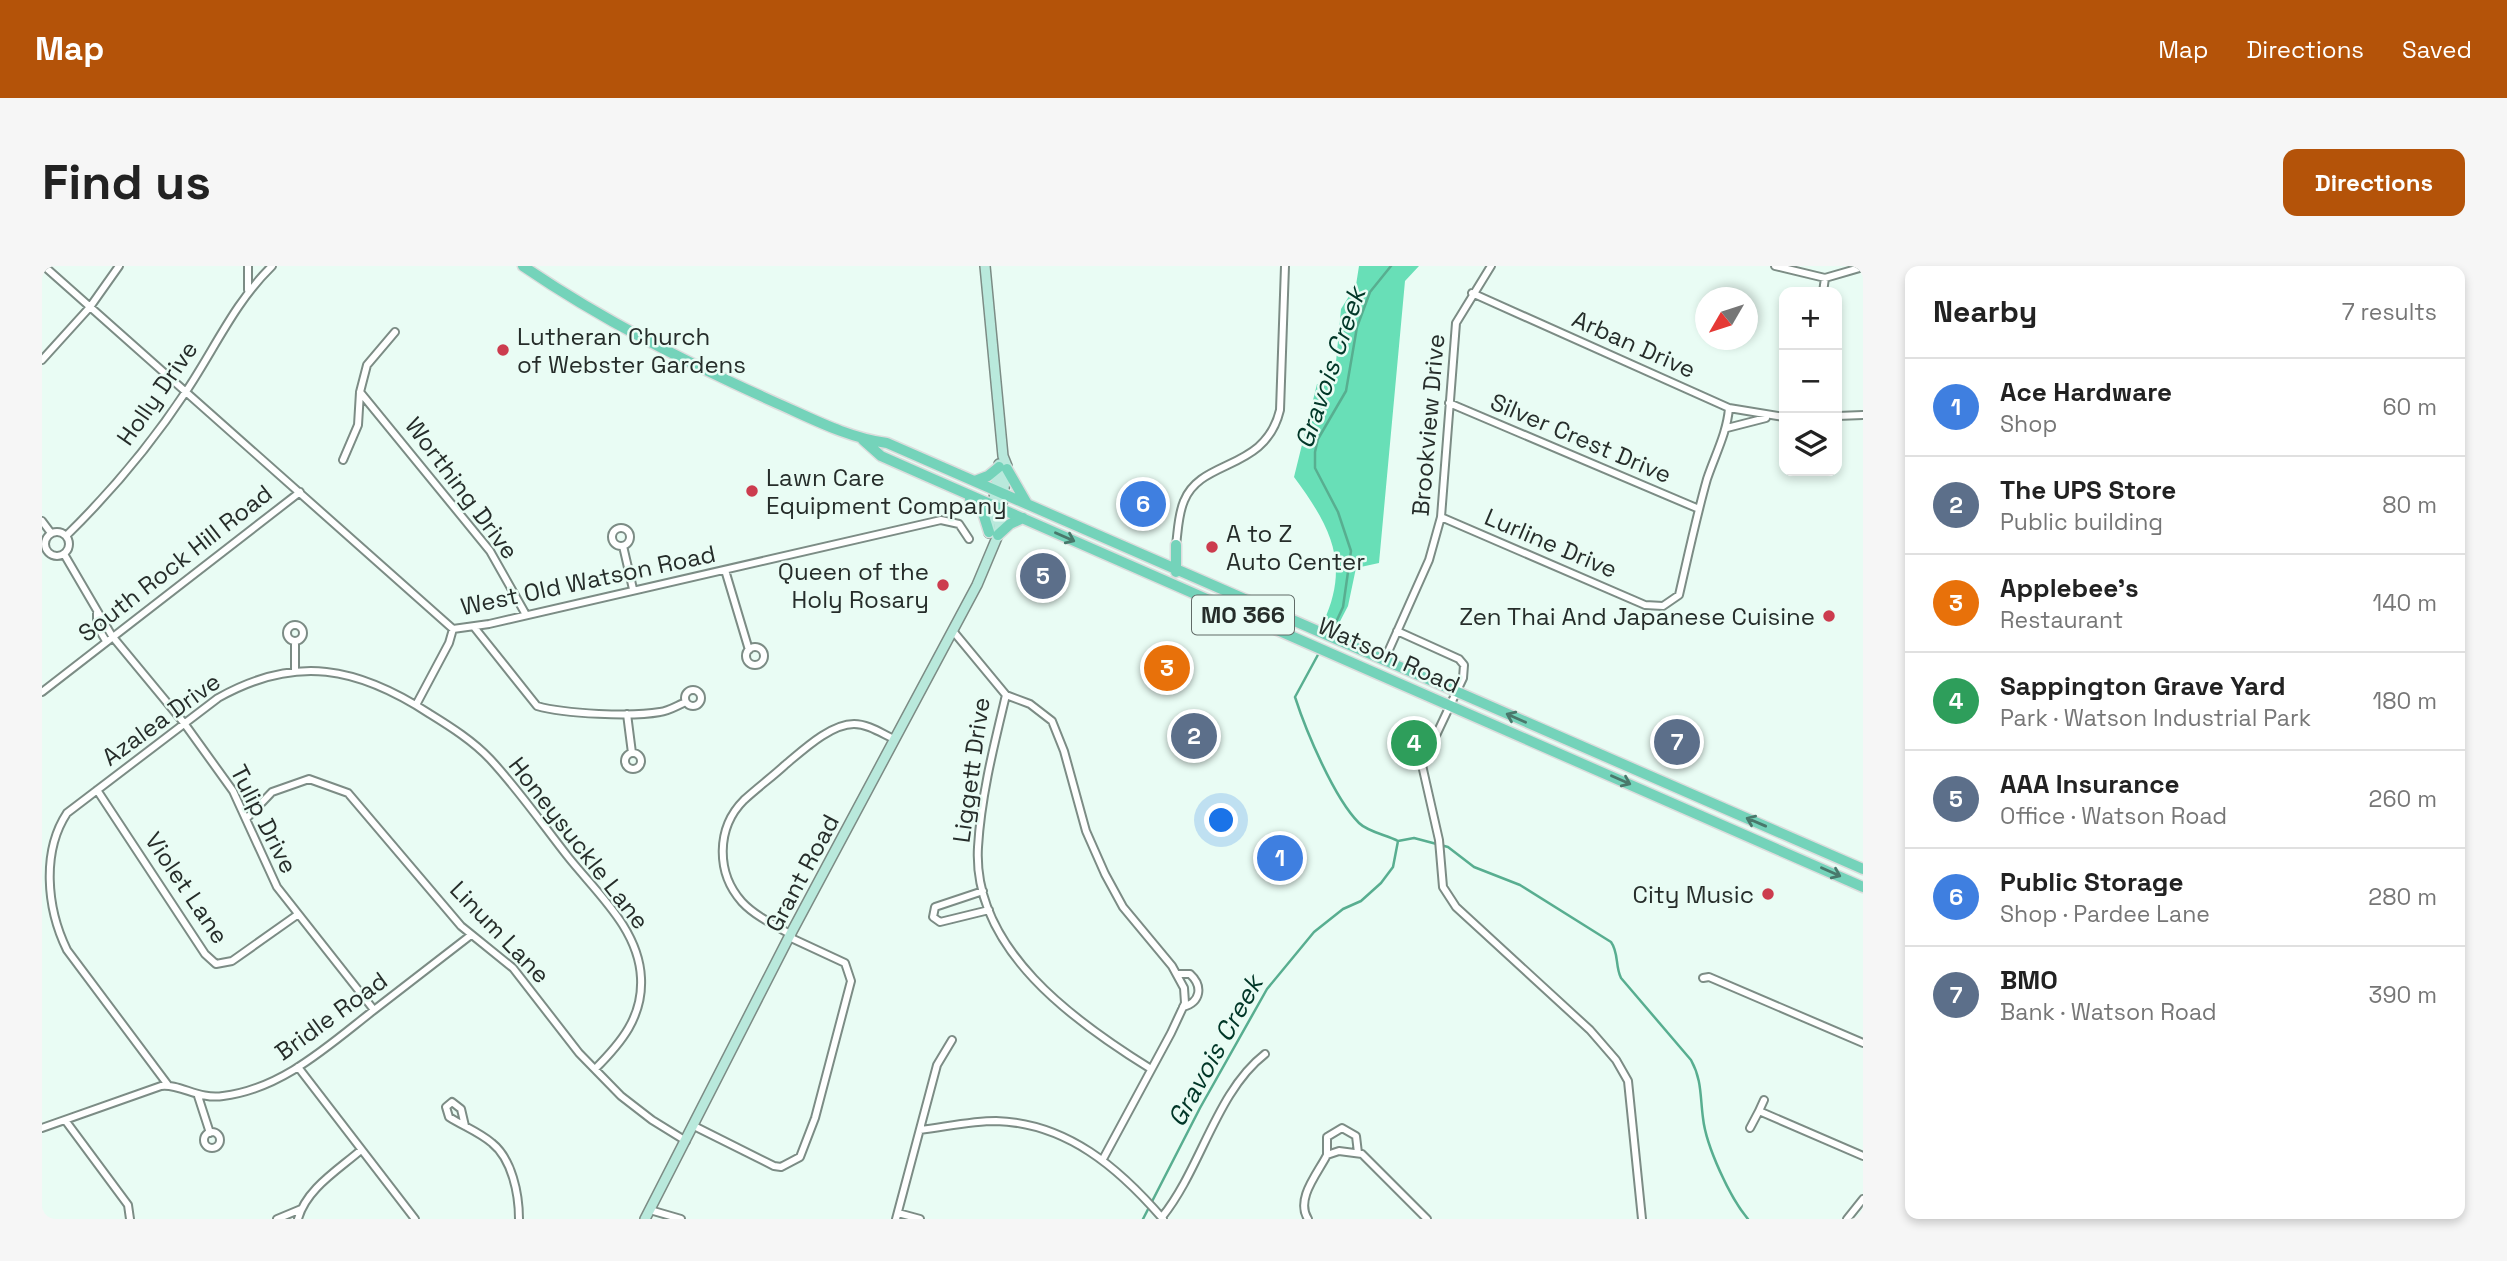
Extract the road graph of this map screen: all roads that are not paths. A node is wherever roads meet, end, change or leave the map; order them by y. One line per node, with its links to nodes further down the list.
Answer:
1 (44, 266): 15 (street, West Old Watson Road)
2 (119, 266): 15 (street)
3 (248, 266): 13 (street)
4 (272, 266): 13 (street, Holly Drive)
5 (523, 266): 27 (main road, Watson Road / MO 366)
6 (985, 266): 29 (street, Grant Road)
7 (1285, 266): 44 (street)
8 (1491, 266): 14 (street, Brookview Drive)
9 (1775, 266): 11 (street)
10 (1863, 267): 11 (street)
11 (1825, 278): 12 (street)
12 (1824, 287)
13 (247, 290): 18 (street, Holly Drive)
14 (1472, 293): 20 (street, Brookview Drive); 21 (street, Arban Drive)
15 (90, 307): 17 (street); 18 (street, West Old Watson Road)
16 (395, 332): 19 (street)
17 (42, 360)
18 (187, 391): 31 (street, West Old Watson Road); 41 (street, Holly Drive)
19 (360, 392): 28 (street); 52 (street, Worthing Drive)
20 (1448, 403): 36 (street, Silver Crest Drive); 37 (street, Brookview Drive)
21 (1729, 408): 24 (street, Arban Drive); 26 (street)
22 (1863, 415): 23 (street)
23 (1842, 416)
24 (1769, 417): 25 (street, Arban Drive); 26 (street)
25 (1779, 417)
26 (1727, 428): 36 (street)
27 (862, 440): 30 (main road, Watson Road / MO 366); 32 (main road, Watson Road / MO 366)
28 (342, 460)
29 (1003, 464): 30 (main road); 33 (street, Grant Road); 34 (main road)
30 (975, 481): 33 (main road, Watson Road / MO 366)
31 (300, 492): 54 (street, West Old Watson Road); 57 (street, South Rock Hill Road)
32 (965, 493): 35 (main road, Watson Road / MO 366); 42 (main road)
33 (1001, 493): 34 (main road, Watson Road / MO 366); 35 (street, Grant Road)
34 (1028, 505): 48 (main road, Watson Road / MO 366)
35 (998, 508): 38 (main road, Watson Road / MO 366); 42 (street, Grant Road)
36 (1699, 509): 37 (street, Lurline Drive)
37 (1441, 517): 56 (street, Brookview Drive)
38 (1023, 518): 42 (main road); 50 (main road, Watson Road / MO 366, one-way to 50)
39 (42, 521): 40 (street)
40 (51, 533): 41 (street); 46 (street)
41 (66, 536): 47 (street)
42 (993, 537): 55 (street, Grant Road)
43 (969, 539): 49 (street, West Old Watson Road)
44 (1176, 545): 48 (main road); 50 (main road)
45 (623, 546): 51 (street)
46 (45, 553): 47 (street)
47 (64, 554): 57 (street, Tulip Drive)
48 (1159, 562): 50 (main road, Watson Road / MO 366)
49 (725, 570): 51 (street, West Old Watson Road); 59 (street)
50 (1180, 578): 60 (main road, Watson Road / MO 366); 67 (main road, Watson Road / MO 366)
51 (633, 589): 52 (street, West Old Watson Road)
52 (525, 613): 53 (street, West Old Watson Road)
53 (474, 627): 54 (street, West Old Watson Road); 68 (street)
54 (453, 629): 66 (street)
55 (953, 631): 64 (street, Liggett Drive); 70 (street, Grant Road)
56 (1397, 631): 60 (street, Brookview Drive); 63 (street)
57 (109, 639): 62 (street, South Rock Hill Road); 69 (street, Tulip Drive)
58 (295, 641): 61 (street)
59 (749, 650)
60 (1384, 661): 63 (main road, Watson Road / MO 366)
61 (295, 670): 66 (street, Azalea Drive); 69 (street, Azalea Drive)
62 (42, 692)
63 (1456, 692): 67 (street); 75 (main road, Watson Road / MO 366, one-way to 63)
64 (1006, 695): 77 (street, Liggett Drive); 82 (street)
65 (686, 702): 68 (street)
66 (416, 705): 90 (street, Honeysuckle Lane)
67 (1449, 705): 76 (main road, Watson Road / MO 366, one-way to 76); 123 (street)
68 (627, 715): 71 (street)
69 (184, 723): 72 (street, Azalea Drive); 73 (street, Tulip Drive)
70 (894, 739): 81 (street, Grant Road); 81 (street)
71 (632, 753)
72 (97, 790): 74 (street, Azalea Drive); 79 (street, Violet Lane)
73 (246, 819): 79 (street, Tulip Drive); 80 (street, Linum Lane)
74 (43, 860): 92 (street)
75 (1863, 869)
76 (1863, 887)
77 (983, 891): 78 (street, Liggett Drive); 78 (street)
78 (989, 910): 91 (street, Liggett Drive)
79 (297, 915): 85 (street, Tulip Drive)
80 (471, 935): 85 (street, Bridle Road); 90 (street, Linum Lane)
81 (791, 936): 98 (street, Grant Road); 98 (street)
82 (1178, 974): 84 (street); 84 (street)
83 (1703, 978): 87 (street)
84 (1184, 1007): 91 (street)
85 (374, 1010): 89 (street, Bridle Road)
86 (952, 1040): 101 (street)
87 (1863, 1044)
88 (1265, 1054): 113 (street)
89 (298, 1067): 93 (street, Bridle Road); 104 (street)
90 (595, 1069): 103 (street, Linum Lane)
91 (1151, 1069): 108 (street)
92 (168, 1085): 93 (street, Bridle Road); 96 (street)
93 (198, 1096): 102 (street)
94 (1764, 1100): 95 (street)
95 (1759, 1111): 100 (street); 107 (street)
96 (65, 1120): 99 (street); 114 (street)
97 (465, 1126): 118 (street)
98 (694, 1126): 103 (street, Grant Road)
99 (42, 1128)
100 (1750, 1128)
101 (920, 1130): 108 (street); 112 (street)
102 (209, 1133)
103 (686, 1141): 111 (street, Grant Road)
104 (361, 1150): 110 (street); 117 (street)
105 (1358, 1153): 106 (street); 106 (street); 122 (street)
106 (1327, 1155): 121 (street)
107 (1863, 1156)
108 (1103, 1159): 113 (street)
109 (1863, 1199): 124 (street)
110 (301, 1209): 115 (street); 116 (street)
111 (647, 1215): 119 (street)
112 (897, 1216): 120 (street)
113 (1163, 1218)
114 (130, 1219)
115 (277, 1219)
116 (298, 1219)
117 (415, 1219)
118 (519, 1219)
119 (681, 1219)
120 (920, 1219)
121 (1308, 1219)
122 (1427, 1219)
123 (1642, 1219)
124 (1847, 1219)

